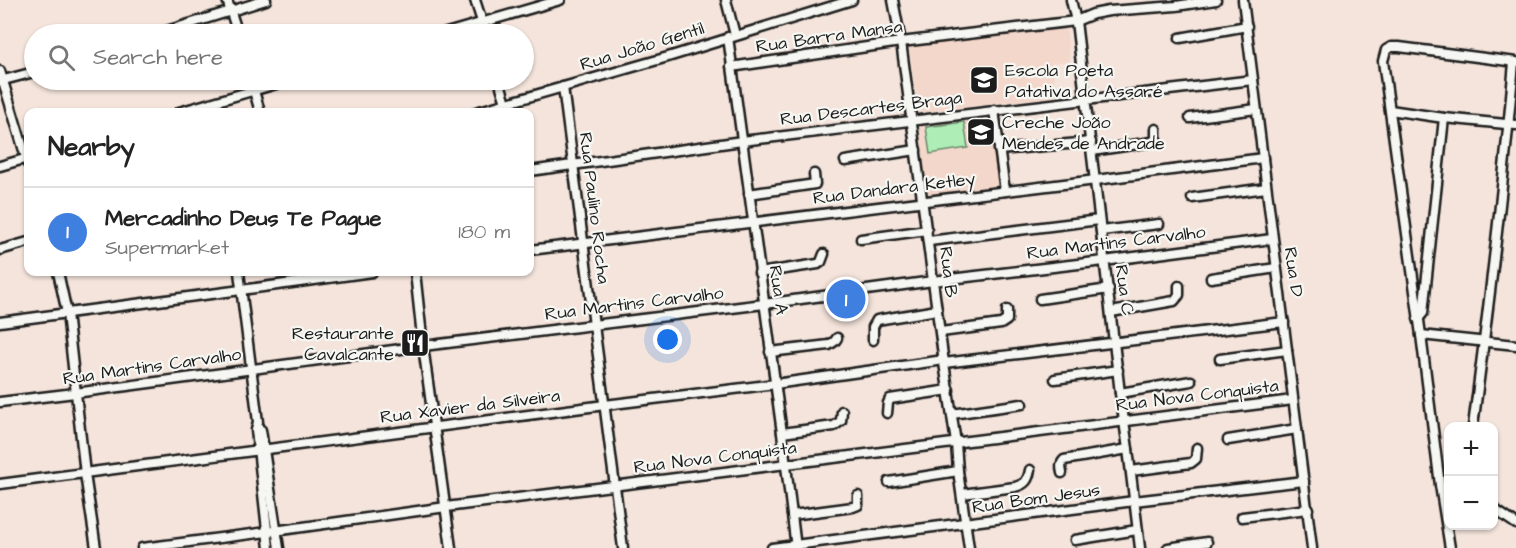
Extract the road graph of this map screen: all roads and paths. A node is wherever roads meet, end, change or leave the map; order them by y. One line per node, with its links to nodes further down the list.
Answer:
1 (227, 0): 11 (street)
2 (266, 0): 11 (street)
3 (475, 0): 13 (street)
4 (560, 0): 13 (street)
5 (726, 0): 18 (street, Rua A)
6 (852, 0): 18 (street, Rua João Gentil)
7 (893, 0): 20 (street, Rua B)
8 (1071, 0): 12 (street, Rua C)
9 (1216, 0): 12 (street, Rua Barra Mansa)
10 (1243, 0): 17 (street, Rua D)
11 (230, 10): 14 (street); 15 (street)
12 (1076, 21): 20 (street, Rua Barra Mansa); 30 (street, Rua C)
13 (482, 23): 16 (street)
14 (187, 24)
15 (235, 24)
16 (478, 24)
17 (1247, 27): 19 (street); 25 (street, Rua D)
18 (731, 36): 22 (street, Rua A); 27 (street, Rua João Gentil)
19 (1179, 38)
20 (901, 42): 22 (street, Rua Barra Mansa); 40 (street, Rua B)
21 (1515, 62): 37 (street); 41 (street)
22 (731, 67): 43 (street, Rua A)
23 (0, 71): 26 (street)
24 (24, 75): 26 (street)
25 (1253, 80): 30 (street, Rua Descartes Braga); 35 (street, Rua D)
26 (2, 81): 45 (street)
27 (562, 87): 31 (street, Rua João Gentil); 52 (street, Rua Paulino Rocha)
28 (254, 90): 32 (street); 33 (street)
29 (502, 90): 31 (street)
30 (1085, 100): 36 (street, Rua Descartes Braga); 44 (street, Rua C)
31 (506, 103): 34 (street, Rua João Gentil)
32 (193, 108)
33 (259, 108)
34 (489, 108)
35 (1256, 109): 38 (street); 48 (street, Rua D)
36 (994, 110): 40 (street, Rua Descartes Braga); 47 (street)
37 (1390, 110): 39 (street); 92 (street)
38 (1190, 118)
39 (1444, 118): 41 (street); 92 (street)
40 (912, 120): 43 (street, Rua Descartes Braga); 46 (street, Rua B)
41 (1512, 124): 100 (street)
42 (1156, 129): 44 (street)
43 (742, 141): 52 (street, Rua Descartes Braga); 58 (street, Rua A)
44 (1091, 146): 47 (street); 55 (street, Rua C)
45 (24, 148)
46 (916, 150): 50 (street); 60 (street, Rua B)
47 (999, 150): 57 (street)
48 (1263, 158): 55 (street, Rua Dandara Ketley); 56 (street, Rua D)
49 (24, 161): 51 (street)
50 (845, 161)
51 (0, 166)
52 (573, 166): 53 (street, Rua Descartes Braga); 70 (street, Rua Paulino Rocha)
53 (534, 171)
54 (813, 174): 58 (street)
55 (1096, 180): 57 (street, Rua Dandara Ketley); 61 (street, Rua C)
56 (1266, 188): 59 (street); 67 (street, Rua D)
57 (1005, 191): 60 (street, Rua Dandara Ketley)
58 (749, 194): 62 (street, Rua A)
59 (1192, 198)
60 (923, 201): 62 (street, Rua Dandara Ketley); 64 (street, Rua B)
61 (1099, 220): 65 (street, Rua C); 68 (street)
62 (753, 223): 70 (street, Rua Dandara Ketley); 76 (street, Rua A)
63 (1159, 224): 65 (street)
64 (927, 230): 66 (street); 68 (street, Rua B)
65 (1101, 231): 74 (street, Rua C)
66 (861, 239)
67 (1272, 239): 74 (street, Rua Martins Carvalho); 75 (street, Rua D)
68 (929, 241): 82 (street, Rua B)
69 (24, 243): 72 (street)
70 (583, 243): 71 (street, Rua Dandara Ketley); 95 (street, Rua Paulino Rocha)
71 (534, 249)
72 (0, 250)
73 (824, 254): 76 (street)
74 (1104, 261): 82 (street, Rua Martins Carvalho); 84 (street, Rua C)
75 (1276, 268): 81 (street); 94 (street, Rua D)
76 (759, 273): 87 (street, Rua A)
77 (59, 276): 91 (street)
78 (239, 276): 85 (street)
79 (343, 276): 85 (street)
80 (415, 276): 103 (street)
81 (1211, 278)
82 (933, 280): 87 (street, Rua Martins Carvalho); 88 (street, Rua B)
83 (1179, 286): 90 (street)
84 (1109, 289): 86 (street); 90 (street, Rua C)
85 (241, 290): 91 (street); 108 (street)
86 (1040, 299)
87 (764, 304): 95 (street, Rua Martins Carvalho); 105 (street, Rua A)
88 (937, 310): 96 (street, Rua B); 99 (street)
89 (1007, 310): 96 (street)
90 (1111, 312): 101 (street, Rua C)
91 (67, 313): 93 (street); 114 (street)
92 (1418, 319): 97 (street)
93 (0, 322)
94 (1284, 322): 101 (street, Rua Xavier da Silveira); 104 (street, Rua D)
95 (594, 325): 103 (street, Rua Martins Carvalho); 119 (street, Rua Paulino Rocha)
96 (941, 332): 107 (street, Rua B)
97 (1421, 335): 100 (street); 142 (street)
98 (837, 338): 105 (street)
99 (873, 340)
100 (1484, 341): 102 (street); 124 (street)
101 (1115, 342): 107 (street, Rua Xavier da Silveira); 109 (street, Rua C)
102 (1516, 345)
103 (423, 346): 108 (street, Rua Martins Carvalho); 125 (street)
104 (1287, 350): 106 (street); 116 (street, Rua D)
105 (770, 352): 112 (street, Rua A)
106 (1220, 359)
107 (944, 361): 112 (street, Rua Xavier da Silveira); 113 (street, Rua B)
108 (251, 370): 114 (street, Rua Martins Carvalho); 132 (street)
109 (1118, 370): 110 (street); 115 (street, Rua C)
110 (1055, 379)
111 (1191, 381): 115 (street)
112 (775, 384): 119 (street, Rua Xavier da Silveira); 127 (street, Rua A)
113 (949, 390): 121 (street); 122 (street, Rua B)
114 (75, 393): 117 (street, Rua Martins Carvalho); 138 (street)
115 (1120, 393): 123 (street, Rua C)
116 (1293, 400): 123 (street, Rua Nova Conquista); 126 (street, Rua D)
117 (0, 402)
118 (1022, 404): 122 (street)
119 (604, 405): 125 (street, Rua Xavier da Silveira); 143 (street, Rua Paulino Rocha)
120 (842, 411): 127 (street)
121 (887, 413)
122 (952, 414): 129 (street, Rua B)
123 (1124, 421): 129 (street, Rua Nova Conquista); 131 (street, Rua C)
124 (1474, 422)
125 (434, 428): 132 (street, Rua Xavier da Silveira); 147 (street)
126 (1298, 429): 128 (street); 139 (street, Rua D)
127 (782, 433): 133 (street, Rua A)
128 (1227, 440)
129 (956, 443): 133 (street, Rua Nova Conquista); 135 (street, Rua B)
130 (1197, 448): 136 (street)
131 (1128, 449): 136 (street, Rua C); 137 (street)
132 (261, 450): 138 (street, Rua Xavier da Silveira); 156 (street); 157 (street)
133 (786, 465): 143 (street, Rua Nova Conquista); 150 (street, Rua A)
134 (1030, 470): 144 (street)
135 (958, 471): 140 (street); 144 (street, Rua B)
136 (1131, 471): 146 (street, Rua C)
137 (1062, 473)
138 (85, 474): 141 (street, Rua Xavier da Silveira); 161 (street)
139 (1304, 481): 146 (street, Rua Bom Jesus); 148 (street, Rua D)
140 (889, 482)
141 (0, 484)
142 (1444, 485)
143 (615, 486): 147 (street, Rua Nova Conquista); 166 (street, Rua Paulino Rocha)
144 (962, 494): 152 (street, Rua B)
145 (858, 496): 150 (street)
146 (1134, 501): 152 (street, Rua Bom Jesus); 154 (street, Rua C)
147 (446, 507): 156 (street, Rua Nova Conquista); 165 (street)
148 (1308, 509): 151 (street); 171 (street, Rua D)
149 (1498, 512): 153 (street)
150 (792, 515): 160 (street, Rua A)
151 (1242, 517)
152 (965, 524): 160 (street, Rua Bom Jesus); 168 (street, Rua B)
153 (1516, 524)
154 (1137, 530): 158 (street); 169 (street, Rua C)
155 (1448, 530): 172 (street)
156 (276, 531): 157 (street, Rua Nova Conquista); 164 (street)
157 (267, 532): 162 (street, Rua Nova Conquista); 163 (street)
158 (1075, 540)
159 (1207, 542): 170 (street)
160 (796, 547): 167 (street, Rua Bom Jesus)
161 (96, 548)
162 (142, 548)
163 (268, 548)
164 (279, 548)
165 (451, 548)
166 (623, 548)
167 (772, 548)
168 (969, 548)
169 (1140, 548)
170 (1168, 548)
171 (1312, 548)
172 (1450, 548)

